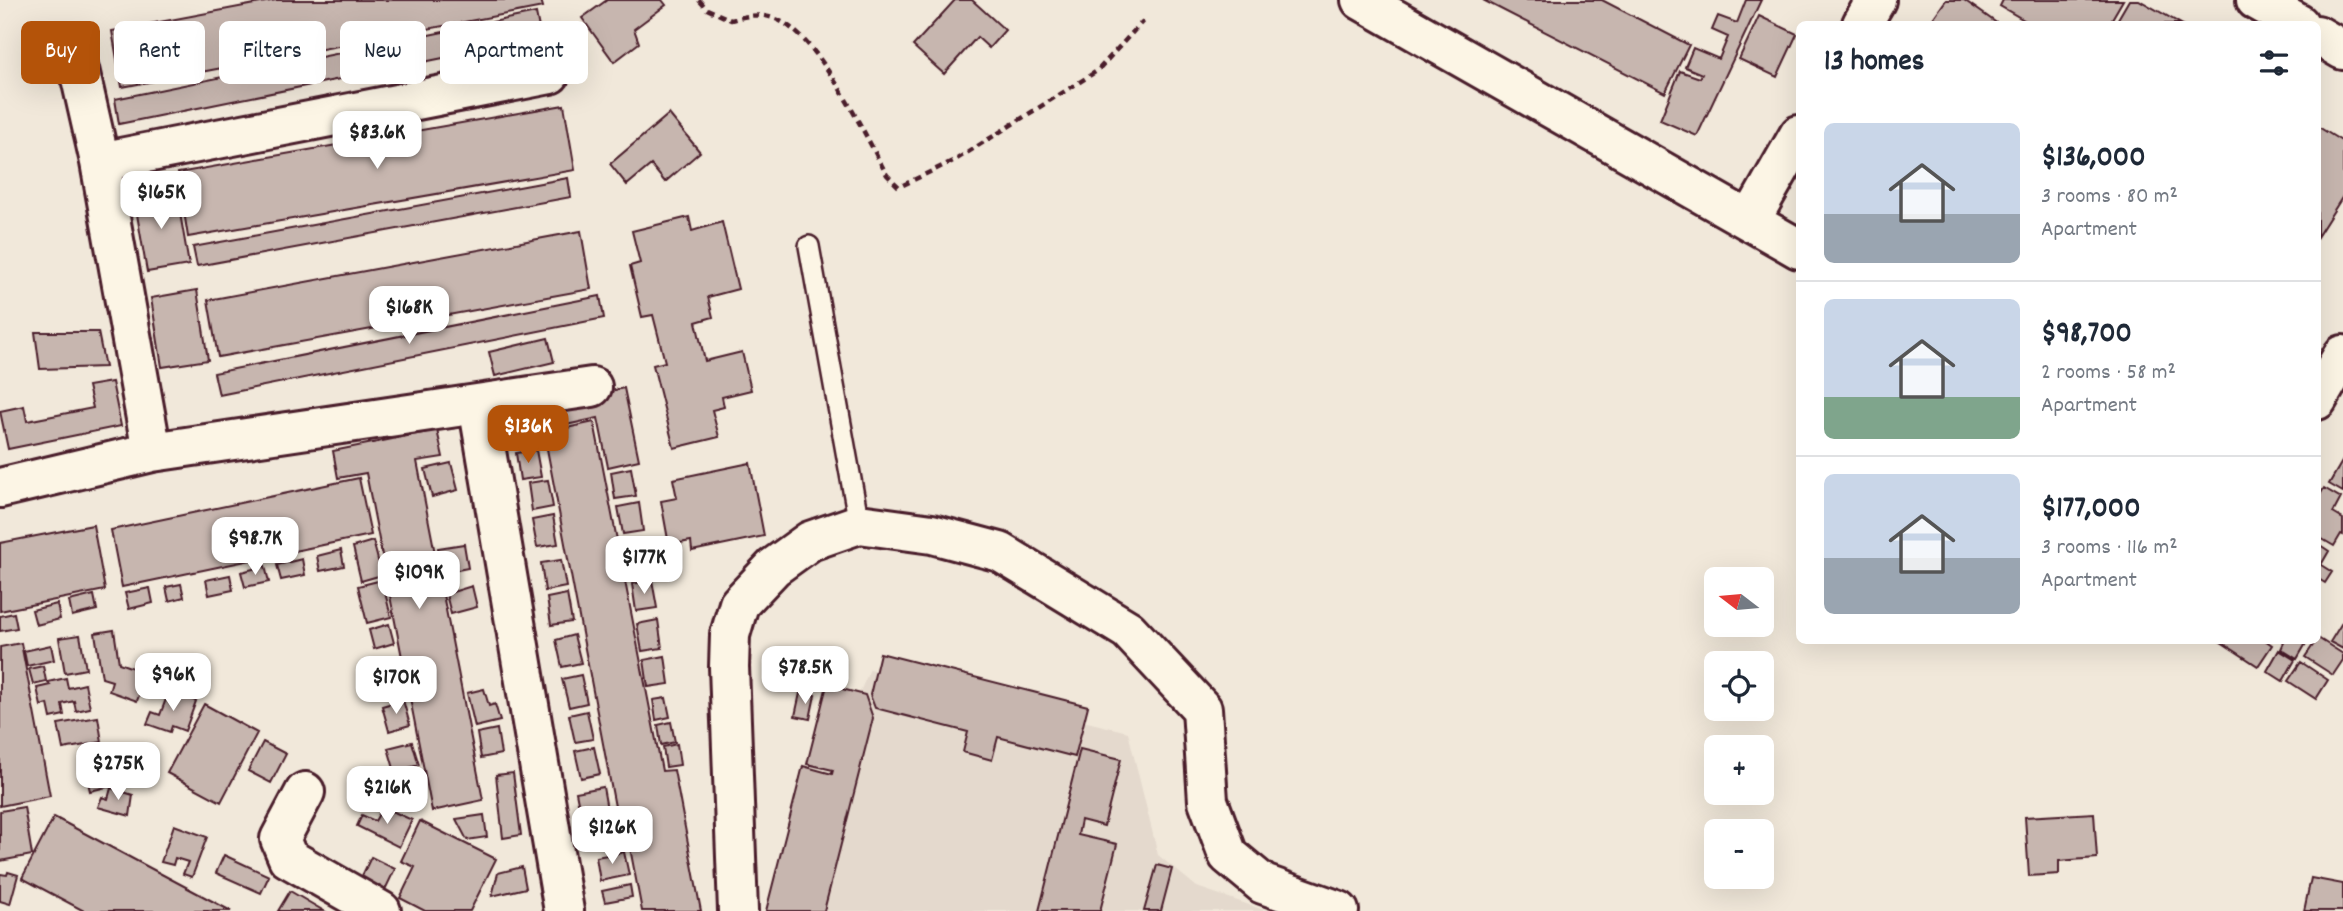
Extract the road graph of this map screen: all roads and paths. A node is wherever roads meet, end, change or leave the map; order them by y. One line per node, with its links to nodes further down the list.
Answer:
1 (699, 0): 7 (path)
2 (1361, 0): 14 (street)
3 (1876, 0): 5 (street)
4 (2256, 0): 6 (street)
5 (1864, 21)
6 (2294, 21)
7 (1143, 22)
8 (2321, 37): 9 (street)
9 (2343, 50)
10 (82, 84): 13 (street)
11 (499, 84): 13 (street)
12 (1796, 140): 14 (street)
13 (100, 162): 21 (street)
14 (1750, 221): 16 (street)
15 (809, 246): 23 (lane)
16 (1796, 247)
17 (2343, 355): 19 (street)
18 (592, 387): 20 (street)
19 (2321, 393)
20 (478, 404): 21 (street); 26 (street)
21 (152, 452): 22 (street)
22 (0, 488)
23 (859, 524): 27 (street); 28 (street)
24 (305, 792): 25 (street)
25 (381, 911)
26 (564, 911)
27 (738, 911)
28 (1339, 911)

